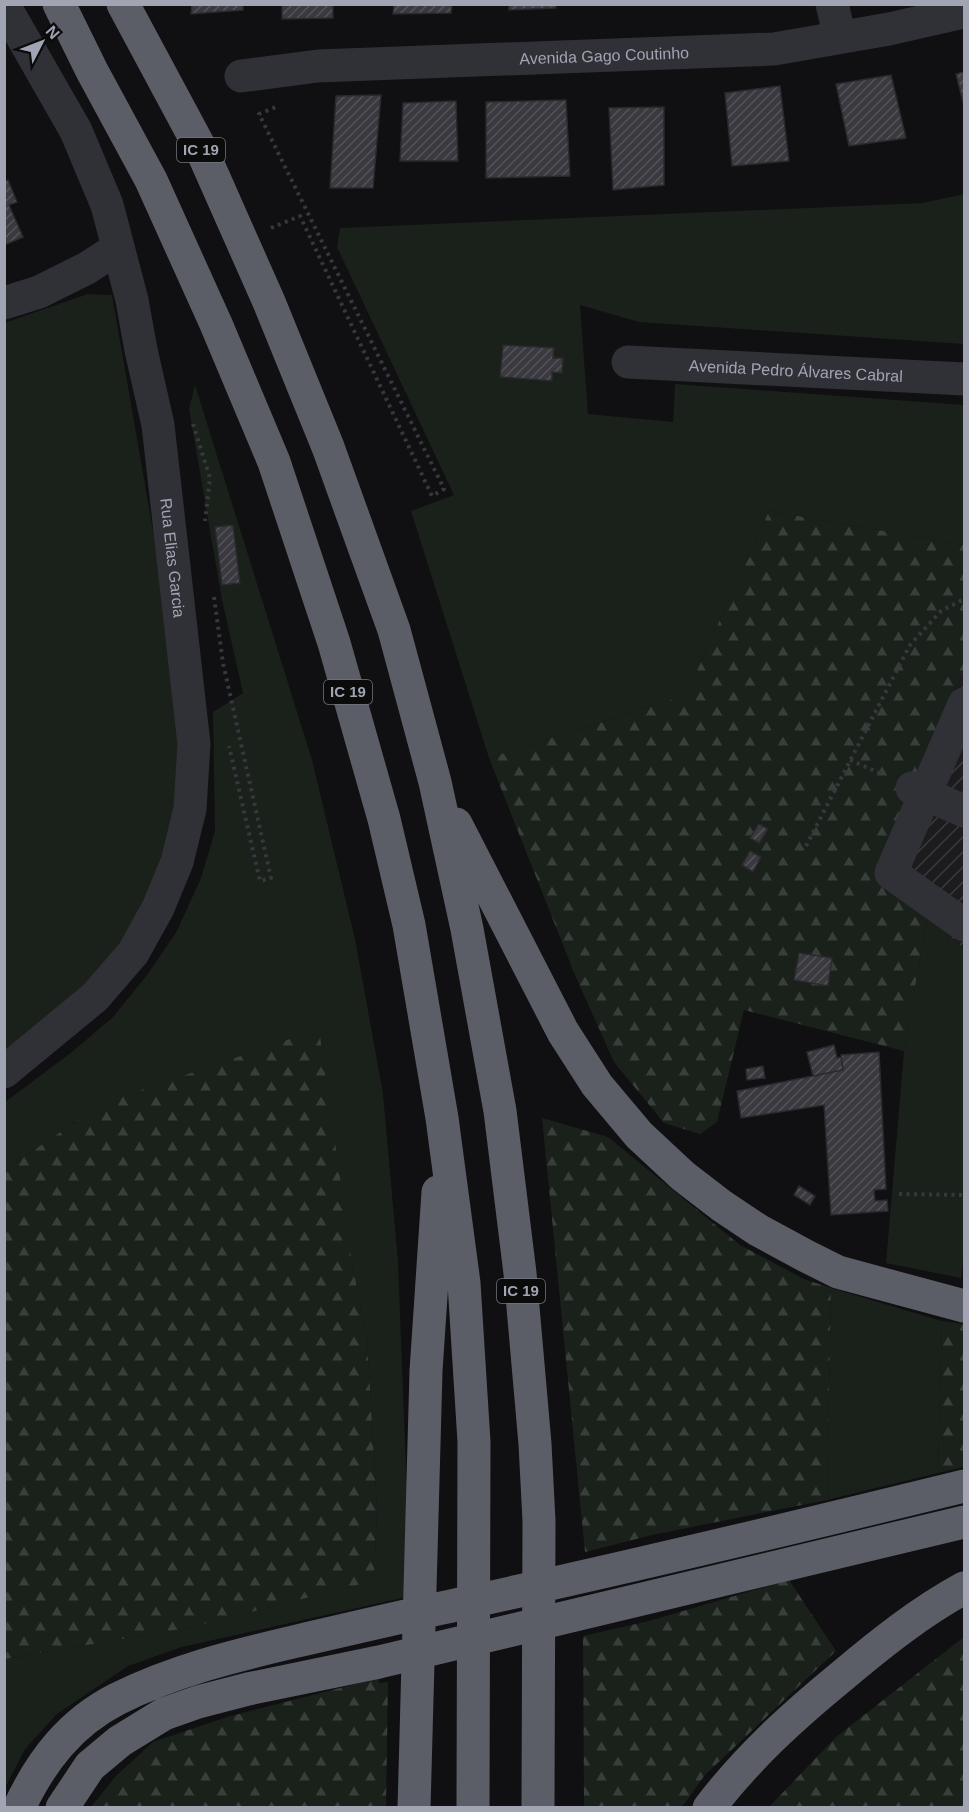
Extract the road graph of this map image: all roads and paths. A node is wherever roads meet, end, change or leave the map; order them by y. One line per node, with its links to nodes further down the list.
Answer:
1 (59, 4): 20 (highway, IC 19)
2 (123, 4): 14 (highway, IC 19)
3 (832, 4): 6 (street)
4 (4, 5): 8 (street, Rua Elias Garcia)
5 (964, 12): 6 (street, Avenida Gago Coutinho)
6 (840, 37): 7 (street, Avenida Gago Coutinho)
7 (240, 76)
8 (118, 248): 9 (street); 19 (street, Rua Elias Garcia)
9 (4, 303)
10 (628, 362): 11 (street, Avenida Pedro Álvares Cabral)
11 (964, 379)
12 (964, 599): 17 (path)
13 (964, 704): 15 (street)
14 (435, 782): 23 (highway); 31 (highway, IC 19)
15 (919, 790): 16 (street); 18 (street)
16 (964, 811)
17 (806, 846)
18 (964, 925)
19 (4, 1072)
20 (442, 1118): 29 (highway); 30 (highway, IC 19)
21 (898, 1194): 22 (path)
22 (964, 1195)
23 (964, 1306)
24 (964, 1486): 27 (highway)
25 (964, 1522): 28 (highway)
26 (964, 1588): 32 (highway)
27 (19, 1808)
28 (62, 1808)
29 (414, 1808)
30 (473, 1808)
31 (538, 1808)
32 (709, 1808)

